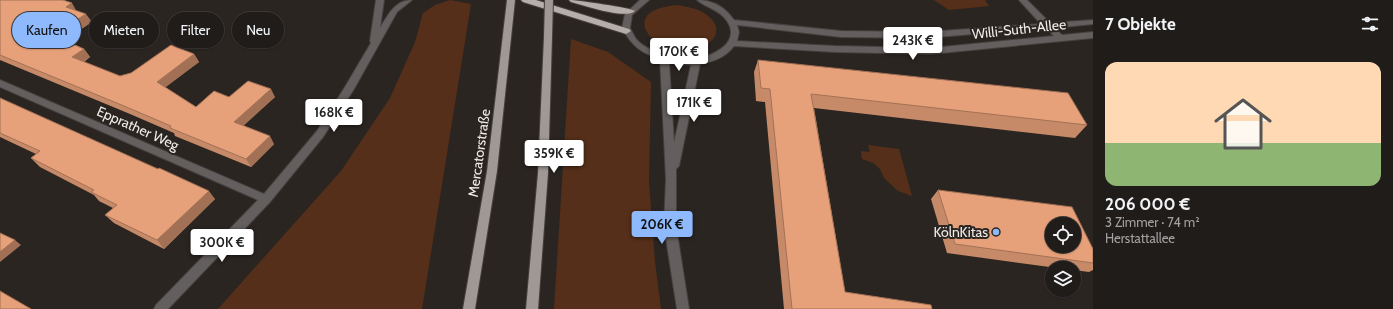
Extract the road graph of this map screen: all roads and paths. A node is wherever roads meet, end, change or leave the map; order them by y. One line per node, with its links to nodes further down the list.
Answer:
1 (380, 0): 18 (street)
2 (408, 0): 18 (street)
3 (511, 0): 25 (main road, Mercatorstraße)
4 (526, 0): 14 (highway)
5 (549, 0): 26 (main road, bridge)
6 (574, 0): 10 (highway)
7 (645, 0): 10 (street)
8 (701, 0): 11 (street)
9 (1023, 0): 13 (street)
10 (630, 11): 14 (street)
11 (732, 22): 13 (street, Willi-Suth-Allee); 17 (street)
12 (1093, 22): 13 (street, Willi-Suth-Allee)
13 (1046, 24): 16 (street)
14 (626, 31): 19 (street)
15 (1093, 35): 16 (street, Willi-Suth-Allee)
16 (1060, 38): 17 (street, Willi-Suth-Allee)
17 (732, 43): 20 (street)
18 (373, 47): 23 (street)
19 (664, 59): 20 (street); 22 (street)
20 (696, 62): 22 (street)
21 (0, 83): 23 (street, Epprather Weg)
22 (671, 179): 27 (street)
23 (266, 199): 24 (street)
24 (160, 309)
25 (469, 309)
26 (532, 309)
27 (683, 309)

